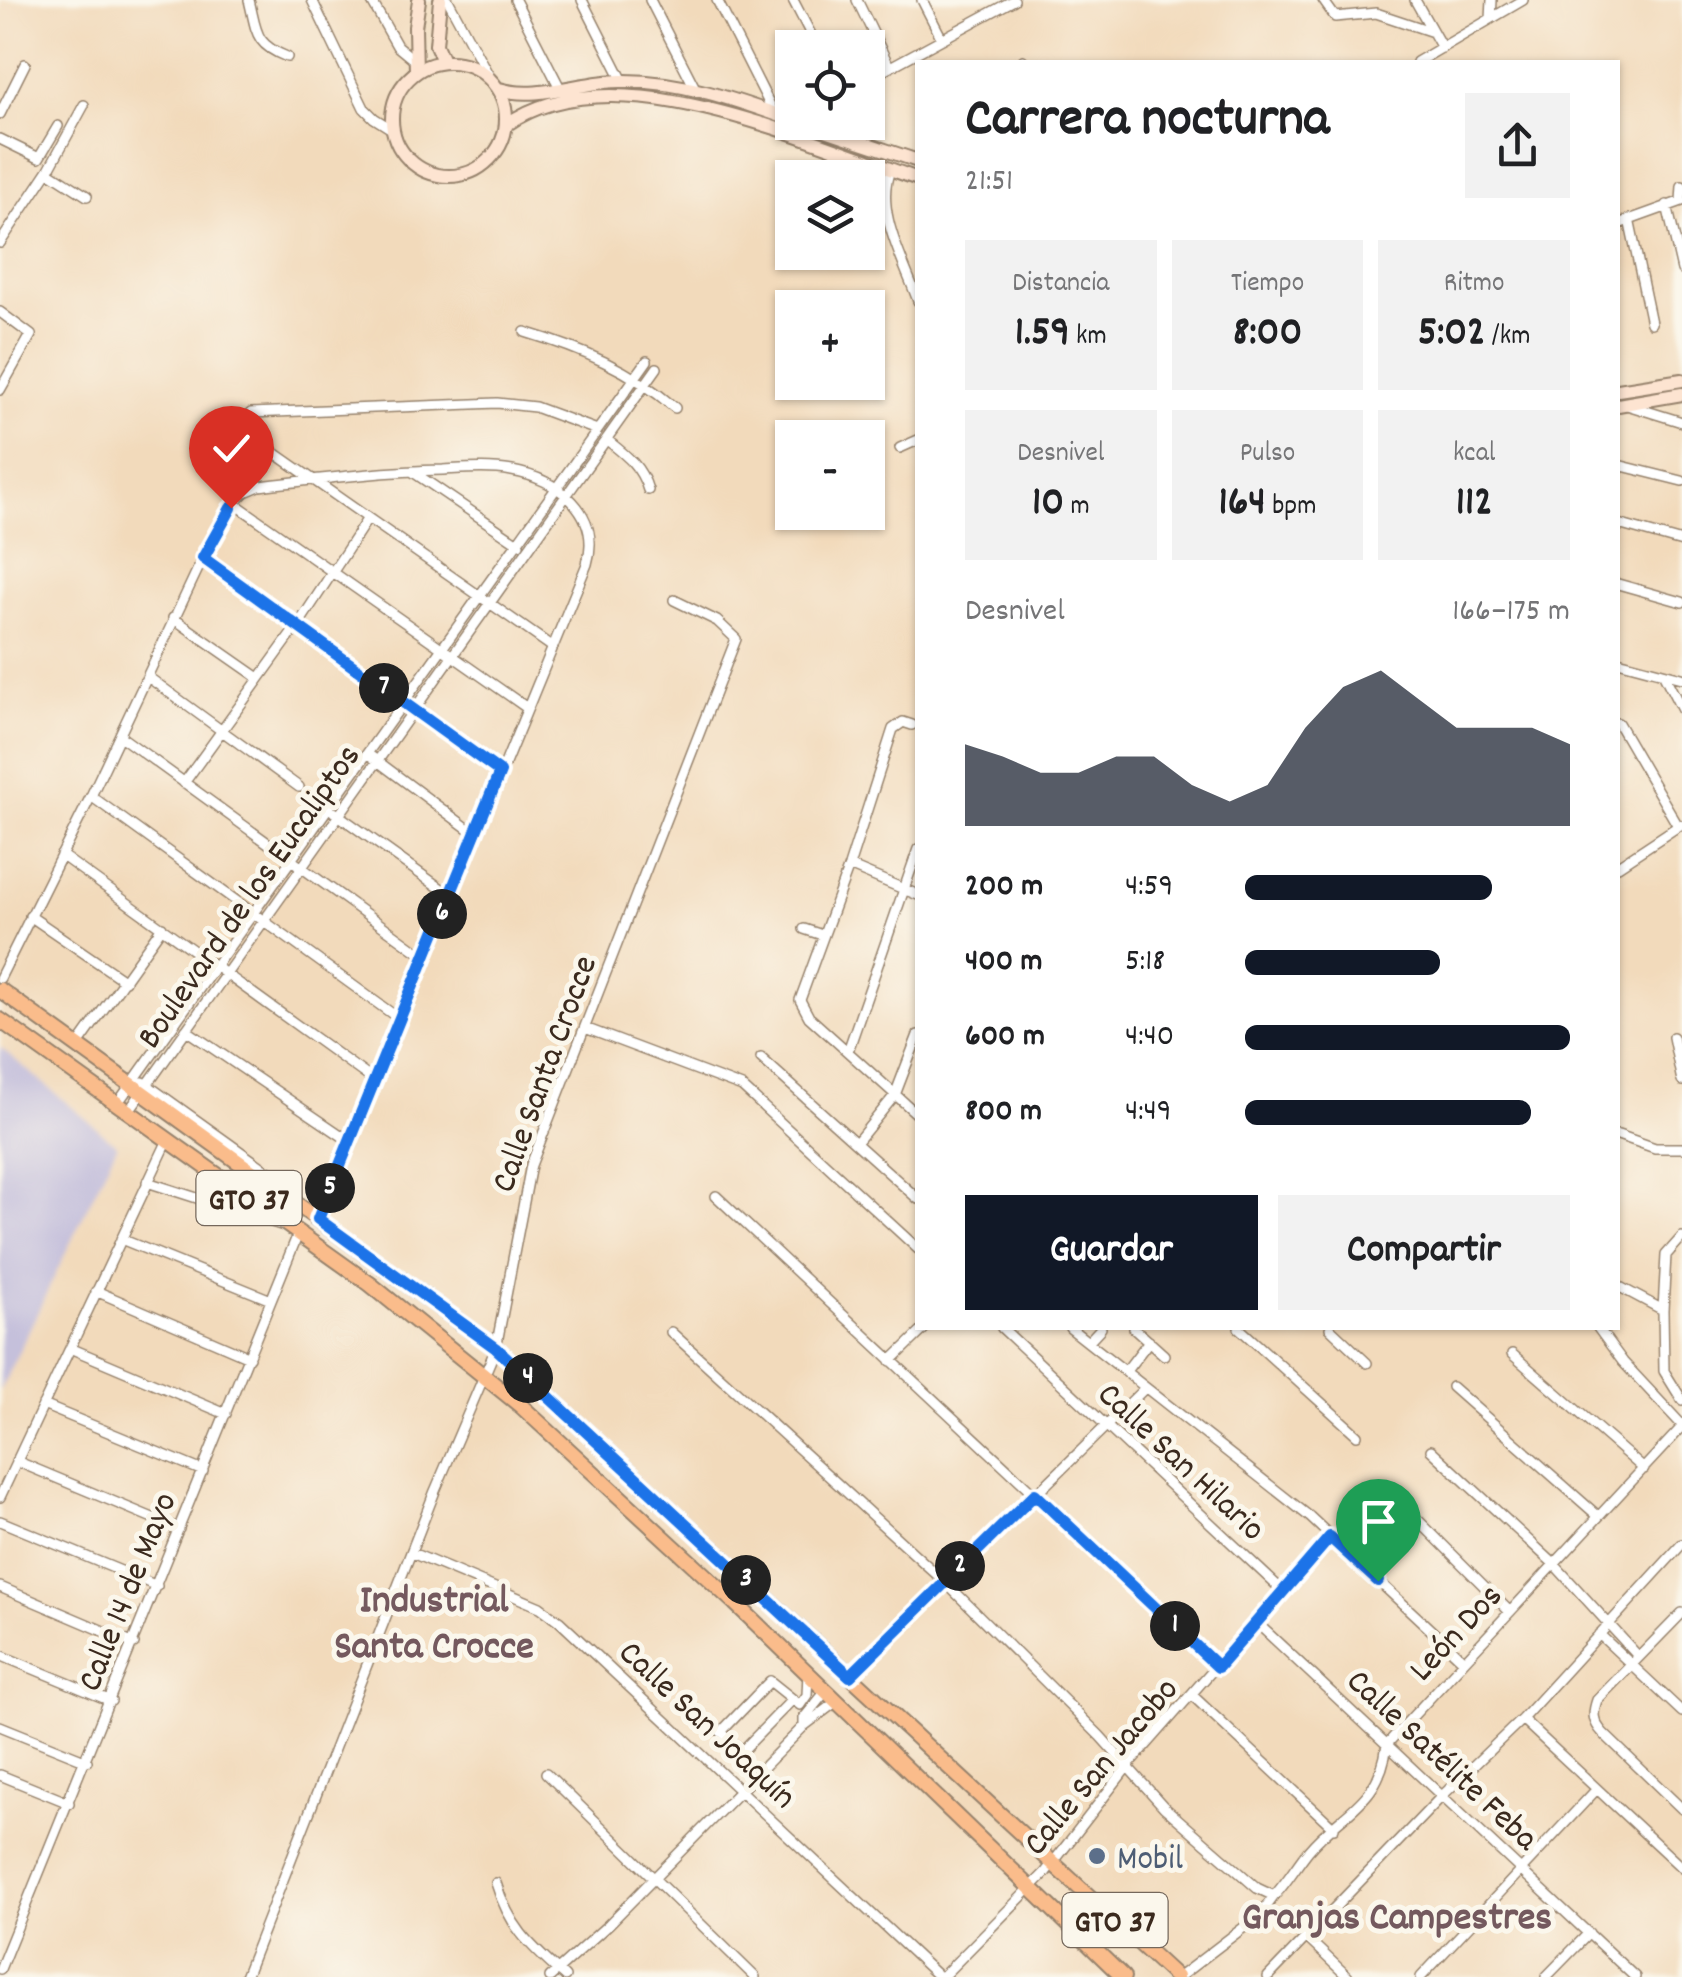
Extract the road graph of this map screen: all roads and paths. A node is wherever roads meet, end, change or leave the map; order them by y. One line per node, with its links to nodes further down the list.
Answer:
1 (249, 0): 26 (street)
2 (312, 0): 42 (street)
3 (372, 0): 30 (street)
4 (419, 0): 30 (street)
5 (440, 0): 28 (street)
6 (448, 0): 34 (street)
7 (515, 0): 35 (street)
8 (582, 0): 33 (street)
9 (650, 0): 36 (street)
10 (717, 0): 38 (street)
11 (793, 0): 22 (street)
12 (857, 0): 31 (street)
13 (922, 0): 24 (street)
14 (987, 0): 20 (street)
15 (1014, 0): 20 (street)
16 (1323, 0): 23 (street)
17 (1415, 0): 23 (street)
18 (1492, 0): 21 (street)
19 (1523, 0): 21 (street)
20 (992, 11): 24 (street)
21 (1491, 20): 25 (street)
22 (809, 30)
23 (1432, 32): 25 (street)
24 (941, 37): 31 (street)
25 (1442, 48): 27 (street)
26 (287, 57)
27 (1421, 60)
28 (443, 61): 30 (street); 34 (street)
29 (25, 64): 39 (street)
30 (415, 66): 42 (street)
31 (890, 66): 32 (street)
32 (885, 69)
33 (623, 80): 35 (street); 36 (street)
34 (494, 84): 35 (street); 41 (street)
35 (560, 88)
36 (696, 90): 38 (street)
37 (84, 105): 47 (street)
38 (774, 113)
39 (0, 114)
40 (58, 126): 43 (street)
41 (506, 126): 42 (street); 46 (street)
42 (393, 130)
43 (0, 139)
44 (871, 140): 45 (street)
45 (915, 161)
46 (890, 170): 48 (street); 57 (street)
47 (48, 171): 50 (street); 55 (street)
48 (915, 177)
49 (1682, 186): 51 (street)
50 (86, 196)
51 (1682, 201): 52 (street)
52 (1667, 204): 53 (street); 56 (street)
53 (1628, 219): 54 (street); 59 (street)
54 (1620, 223)
55 (0, 243)
56 (1682, 270)
57 (915, 292)
58 (0, 312): 66 (street)
59 (1652, 323)
60 (525, 332): 63 (street)
61 (647, 361): 63 (street, Boulevard de los Eucaliptos)
62 (657, 368): 65 (street, Boulevard de los Eucaliptos)
63 (636, 378): 65 (street); 72 (street, Boulevard de los Eucaliptos)
64 (1682, 380): 67 (street)
65 (646, 384): 70 (street); 73 (street, Boulevard de los Eucaliptos)
66 (0, 390)
67 (1620, 390)
68 (1682, 394): 69 (street)
69 (1622, 405): 71 (street)
70 (675, 408)
71 (1682, 422)
72 (597, 430): 78 (street); 80 (street, Boulevard de los Eucaliptos)
73 (607, 440): 81 (street); 82 (street, Boulevard de los Eucaliptos)
74 (915, 441): 75 (street)
75 (900, 448)
76 (1620, 466): 79 (street)
77 (412, 471): 78 (street); 80 (street); 87 (street)
78 (312, 480): 83 (street); 84 (street)
79 (1682, 481)
80 (558, 487): 82 (street); 87 (street, Boulevard de los Eucaliptos)
81 (648, 490)
82 (568, 494): 94 (street, Boulevard de los Eucaliptos); 97 (street)
83 (234, 503): 88 (street); 89 (street)
84 (368, 518): 89 (street); 91 (street)
85 (1620, 525): 86 (street)
86 (1682, 542)
87 (518, 544): 91 (street, Boulevard de los Eucaliptos)
88 (203, 558): 95 (street); 96 (street)
89 (335, 572): 96 (street); 98 (street)
90 (1620, 585): 93 (street)
91 (480, 596): 94 (street); 98 (street, Boulevard de los Eucaliptos)
92 (674, 600): 139 (street, Calle Santa Crocce)
93 (1682, 602)
94 (490, 603): 97 (street); 98 (street, Boulevard de los Eucaliptos)
95 (173, 618): 101 (street); 102 (street)
96 (298, 625): 102 (street); 104 (street)
97 (551, 646): 105 (street)
98 (448, 652): 104 (street, Boulevard de los Eucaliptos); 105 (street)
99 (1620, 662): 100 (street)
100 (1663, 673): 103 (street); 106 (street)
101 (148, 678): 109 (street); 110 (street)
102 (259, 678): 109 (street)
103 (1682, 678)
104 (408, 706): 111 (street, Boulevard de los Eucaliptos); 112 (street)
105 (527, 708): 112 (street)
106 (1682, 710)
107 (912, 725): 123 (street)
108 (1620, 726): 117 (street)
109 (222, 729): 113 (street); 114 (street)
110 (120, 736): 113 (street); 115 (street)
111 (372, 757): 116 (street, Boulevard de los Eucaliptos); 118 (street)
112 (500, 772): 118 (street)
113 (184, 782): 121 (street)
114 (299, 786)
115 (91, 796): 119 (street); 128 (street)
116 (333, 811): 121 (street, Boulevard de los Eucaliptos); 126 (street)
117 (1680, 825): 122 (street)
118 (474, 833): 126 (street)
119 (61, 854): 127 (street); 129 (street)
120 (915, 857): 124 (street)
121 (295, 864): 128 (street, Boulevard de los Eucaliptos); 132 (street)
122 (1620, 865)
123 (849, 866): 124 (street); 131 (street)
124 (904, 888): 125 (street); 144 (street)
125 (915, 894)
126 (450, 895): 132 (street)
127 (30, 916): 134 (street); 135 (street)
128 (257, 918): 133 (street, Boulevard de los Eucaliptos); 137 (street)
129 (162, 927): 133 (street); 135 (street)
130 (804, 929): 131 (street)
131 (822, 936): 144 (street)
132 (424, 956): 137 (street)
133 (220, 970): 140 (street, Boulevard de los Eucaliptos); 146 (street); 148 (street, Boulevard de los Eucaliptos)
134 (0, 978)
135 (125, 981): 143 (street)
136 (0, 990): 143 (main road, GTO 37)
137 (398, 1018): 146 (street)
138 (0, 1020): 150 (main road, GTO 37)
139 (585, 1028): 164 (street); 181 (street, Calle Santa Crocce)
140 (186, 1030): 148 (street, Boulevard de los Eucaliptos); 154 (street)
141 (1673, 1037): 147 (street)
142 (915, 1044): 149 (street)
143 (78, 1046): 148 (main road, GTO 37)
144 (848, 1051): 149 (street)
145 (761, 1058): 155 (street)
146 (373, 1080): 154 (street)
147 (1682, 1080)
148 (139, 1085): 150 (street, Boulevard de los Eucaliptos); 160 (main road, GTO 37)
149 (895, 1095): 151 (street); 155 (street)
150 (123, 1108): 153 (main road, GTO 37)
151 (915, 1112)
152 (1620, 1136): 156 (street)
153 (168, 1140): 157 (street); 161 (main road, GTO 37)
154 (348, 1140): 160 (street)
155 (856, 1143): 159 (street)
156 (1682, 1148)
157 (147, 1182): 161 (street); 163 (street)
158 (716, 1196): 185 (street)
159 (915, 1196)
160 (318, 1219): 181 (main road, GTO 37)
161 (296, 1232): 167 (street, Calle 14 de Mayo); 188 (main road, GTO 37)
162 (1682, 1237): 168 (street)
163 (120, 1239): 166 (street); 167 (street)
164 (915, 1245)
165 (1620, 1287): 168 (street)
166 (96, 1291): 180 (street); 184 (street)
167 (271, 1300): 184 (street, Calle 14 de Mayo)
168 (1663, 1310): 191 (street)
169 (923, 1330): 185 (street)
170 (1004, 1330): 194 (street, Calle San Hilario)
171 (1073, 1330): 178 (street)
172 (1098, 1330): 178 (street)
173 (1136, 1330): 179 (street)
174 (1242, 1330): 196 (street)
175 (1332, 1330): 186 (street)
176 (1599, 1330): 195 (street)
177 (670, 1332): 211 (street)
178 (1088, 1342): 187 (street)
179 (1149, 1342): 183 (street); 187 (street)
180 (70, 1348): 192 (street); 193 (street)
181 (496, 1348): 188 (street, Calle Santa Crocce); 227 (main road, GTO 37)
182 (1512, 1354): 199 (street)
183 (1164, 1355)
184 (249, 1357): 193 (street, Calle 14 de Mayo)
185 (891, 1361): 201 (street)
186 (1367, 1364)
187 (1126, 1372): 190 (street)
188 (483, 1374): 209 (street, Calle Santa Crocce); 226 (main road, GTO 37)
189 (1452, 1386): 203 (street)
190 (1144, 1388): 194 (street); 207 (street)
191 (1682, 1400)
192 (43, 1405): 198 (street); 200 (street)
193 (226, 1414): 200 (street, Calle 14 de Mayo)
194 (1105, 1425): 201 (street); 214 (street, Calle San Hilario)
195 (1682, 1426): 199 (street, León Dos)
196 (1358, 1435)
197 (1431, 1450): 210 (street)
198 (16, 1460): 202 (street); 206 (street)
199 (1644, 1469): 203 (street, León Dos)
200 (203, 1471): 206 (street, Calle 14 de Mayo)
201 (1035, 1494): 211 (street); 225 (street)
202 (0, 1497)
203 (1598, 1516): 210 (street, León Dos)
204 (1415, 1517): 215 (street)
205 (0, 1521): 212 (street)
206 (179, 1530): 212 (street, Calle 14 de Mayo)
207 (1330, 1537): 214 (street, Calle San Jacobo); 223 (street)
208 (1682, 1544): 218 (street)
209 (412, 1553): 240 (street, Calle San Joaquín); 257 (street, Calle Santa Crocce)
210 (1553, 1563): 215 (street, León Dos); 218 (street)
211 (944, 1581): 227 (street); 237 (street)
212 (158, 1586): 220 (street, Calle 14 de Mayo)
213 (0, 1588): 220 (street)
214 (1284, 1592): 217 (street, Calle San Jacobo)
215 (1510, 1612): 223 (street, León Dos)
216 (1682, 1614): 222 (street)
217 (1257, 1623): 225 (street, Calle San Jacobo); 235 (street, Calle Satélite Feba)
218 (1608, 1623): 219 (street); 222 (street)
219 (1598, 1634): 224 (street); 233 (street)
220 (134, 1644): 230 (street, Calle 14 de Mayo)
221 (0, 1655): 230 (street)
222 (1638, 1656): 224 (street)
223 (1464, 1660): 235 (street, León Dos)
224 (1630, 1665): 232 (street); 244 (street)
225 (1218, 1667): 229 (street, Calle San Jacobo)
226 (808, 1673): 228 (main road, GTO 37); 231 (street)
227 (850, 1676): 246 (main road, GTO 37)
228 (832, 1696): 240 (street); 251 (main road, GTO 37)
229 (1193, 1696): 237 (street, Calle San Jacobo); 245 (street)
230 (111, 1701): 236 (street, Calle 14 de Mayo)
231 (791, 1701): 231 (street)
232 (1682, 1712)
233 (1522, 1719): 241 (street); 242 (street)
234 (0, 1726): 236 (street)
235 (1387, 1744): 242 (street, Calle Satélite Feba); 245 (street, León Dos)
236 (87, 1761): 243 (street, Calle 14 de Mayo)
237 (1128, 1768): 246 (street, Calle San Jacobo); 252 (street)
238 (546, 1773): 249 (street)
239 (0, 1775): 243 (street)
240 (741, 1789): 249 (street); 259 (street, Calle San Joaquín)
241 (1596, 1790): 247 (street); 248 (street)
242 (1443, 1795): 247 (street, Calle Satélite Feba); 254 (street)
243 (70, 1803): 255 (street, Calle 14 de Mayo)
244 (1682, 1809)
245 (1334, 1828): 252 (street, León Dos)
246 (1054, 1862): 251 (street, Calle San Jacobo); 261 (main road, GTO 37)
247 (1523, 1868): 253 (street, Calle Satélite Feba); 264 (street)
248 (1682, 1868)
249 (654, 1878): 256 (street); 258 (street)
250 (496, 1883): 256 (street)
251 (1032, 1886): 259 (street, Calle San Jacobo); 260 (main road, GTO 37)
252 (1274, 1896): 261 (street, León Dos)
253 (1589, 1933): 265 (street); 266 (street, Calle Satélite Feba)
254 (1306, 1937): 262 (street); 263 (street)
255 (0, 1968)
256 (558, 1975)
257 (245, 1977)
258 (756, 1977)
259 (940, 1977)
260 (1123, 1977)
261 (1178, 1977)
262 (1268, 1977)
263 (1348, 1977)
264 (1420, 1977)
265 (1546, 1977)
266 (1636, 1977)

